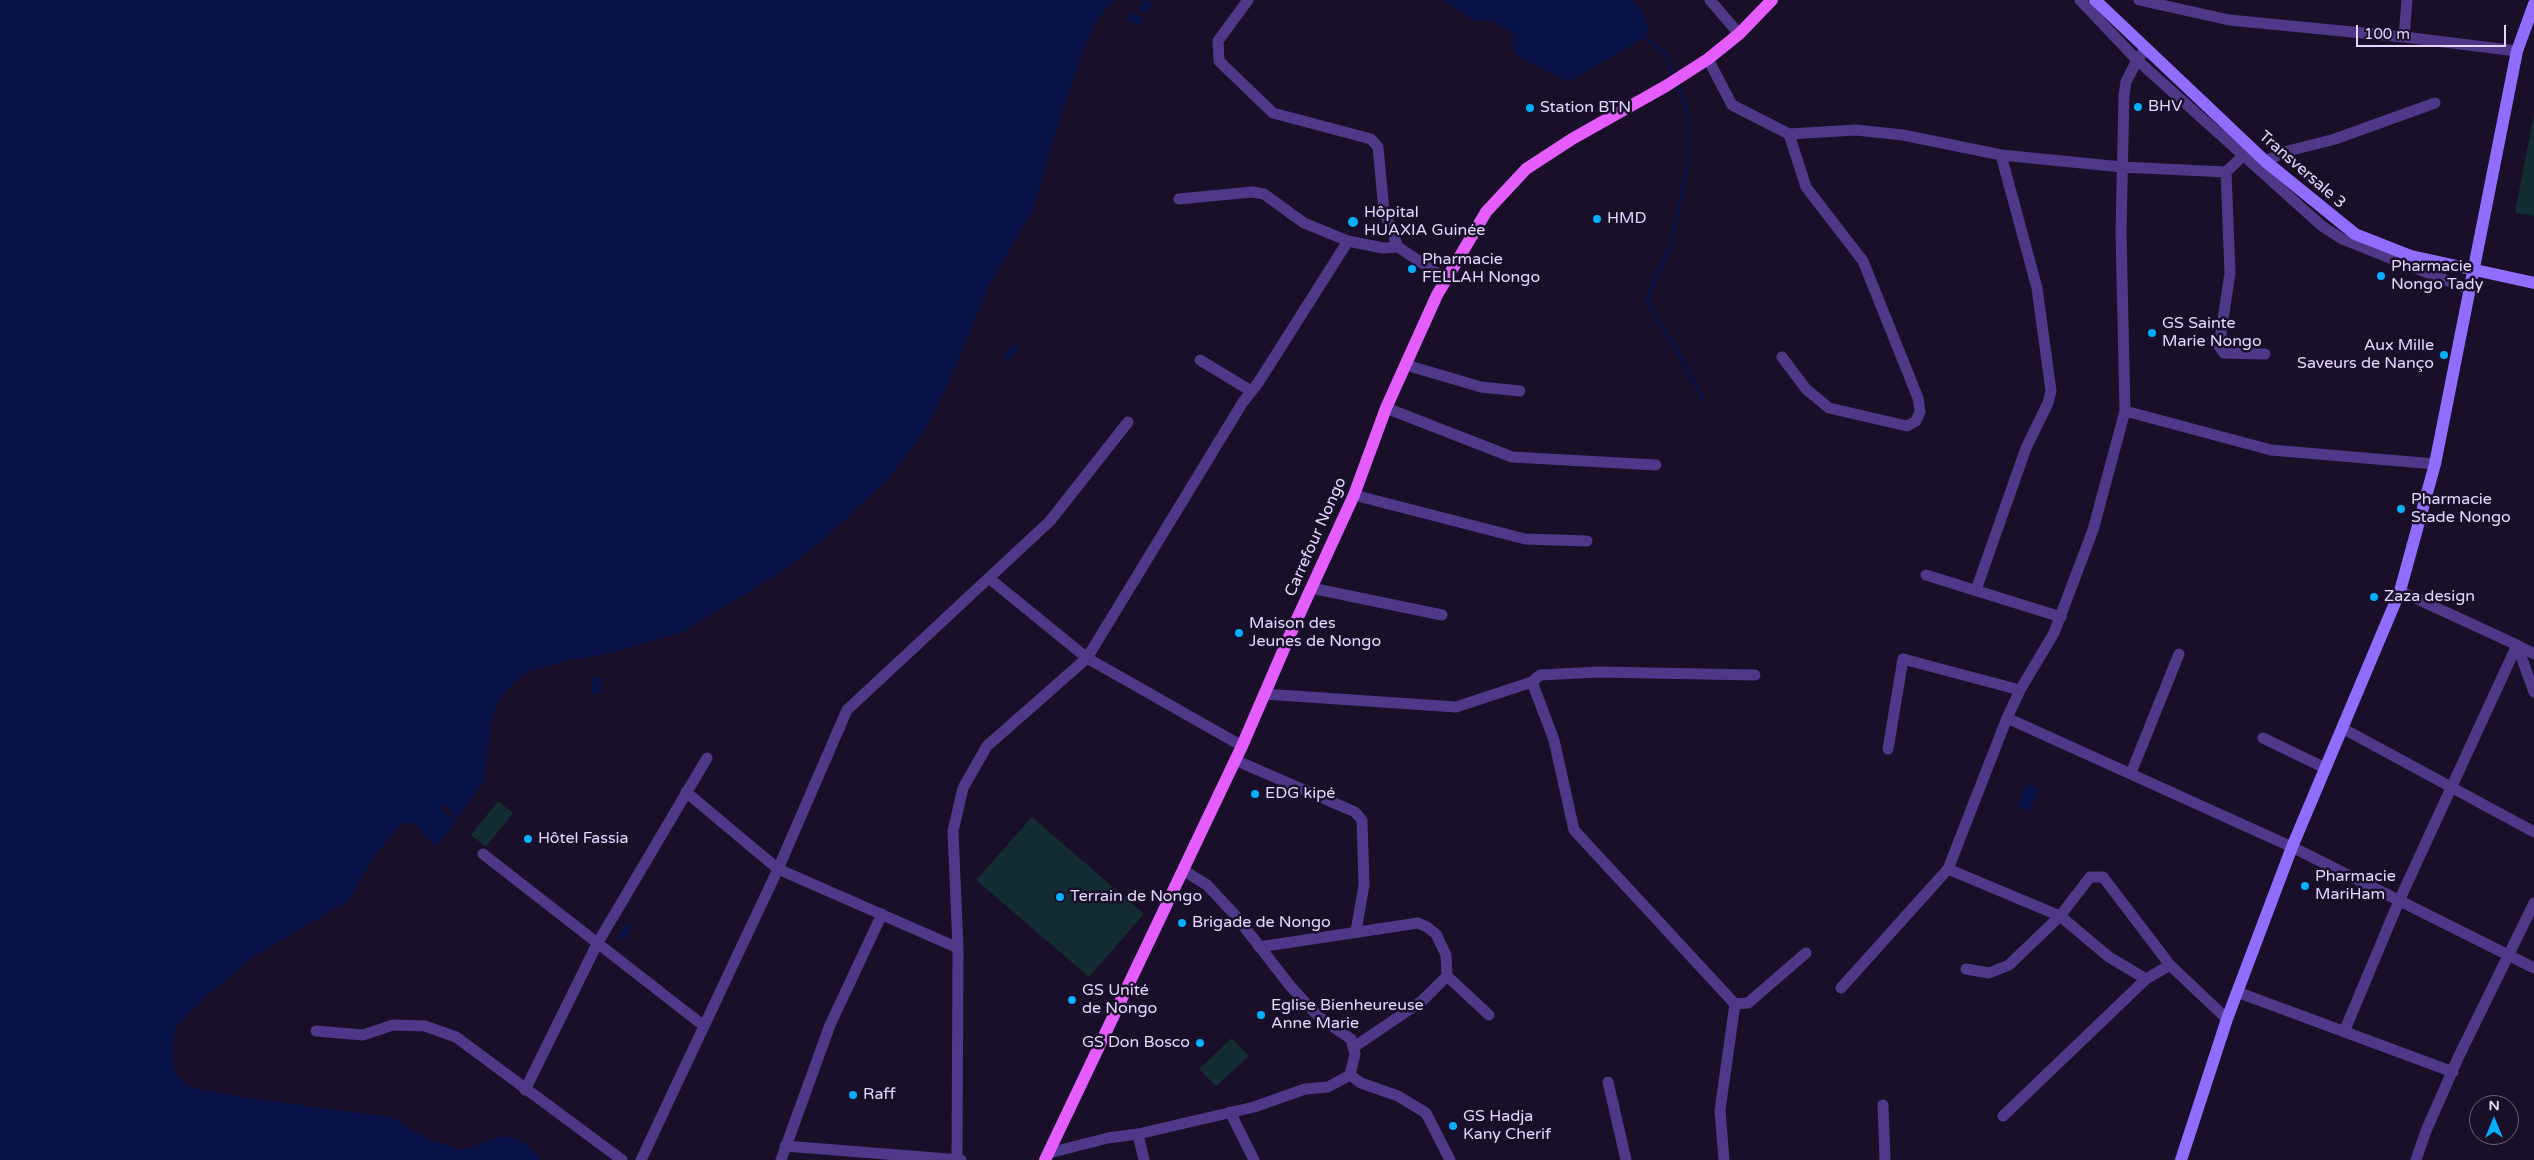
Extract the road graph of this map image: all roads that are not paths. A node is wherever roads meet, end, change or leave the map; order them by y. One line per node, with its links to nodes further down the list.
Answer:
1 (1248, 0): 24 (street)
2 (1710, 0): 9 (street)
3 (1772, 0): 9 (main road, Carrefour Nongo)
4 (2080, 0): 14 (street)
5 (2096, 0): 11 (street, Transversale 3)
6 (2139, 0): 10 (street)
7 (2407, 0): 10 (street)
8 (2534, 4): 12 (street)
9 (1740, 34): 13 (main road, Carrefour Nongo)
10 (2404, 37): 12 (street)
11 (2146, 49): 14 (street); 19 (street, Transversale 3)
12 (2517, 50): 25 (street)
13 (1708, 59): 16 (street); 26 (main road, Carrefour Nongo)
14 (2136, 60): 18 (street); 20 (street)
15 (2435, 103): 19 (street)
16 (1790, 134): 17 (street); 30 (street)
17 (2000, 155): 20 (street); 45 (street)
18 (2244, 156): 21 (street); 28 (street)
19 (2265, 161): 25 (street, Transversale 3)
20 (2122, 166): 21 (street); 36 (street)
21 (2226, 172): 29 (street)
22 (1179, 199): 23 (street)
23 (1348, 242): 24 (street); 34 (street)
24 (1398, 247): 26 (street)
25 (2472, 270): 27 (street, Transversale 3); 28 (street)
26 (1446, 279): 32 (main road, Carrefour Nongo)
27 (2534, 283)
28 (2468, 289): 38 (street)
29 (2265, 354)
30 (1782, 357)
31 (1200, 360): 34 (street)
32 (1406, 365): 33 (street); 35 (main road, Carrefour Nongo)
33 (1520, 391)
34 (1251, 392): 52 (street)
35 (1386, 408): 39 (street); 40 (main road, Carrefour Nongo)
36 (2125, 411): 38 (street); 48 (street)
37 (1128, 422): 43 (street)
38 (2435, 464): 46 (street)
39 (1656, 465)
40 (1354, 495): 41 (street); 44 (main road, Carrefour Nongo)
41 (1588, 541)
42 (1926, 575): 45 (street)
43 (990, 579): 52 (street); 73 (street)
44 (1312, 588): 47 (street); 57 (main road, Carrefour Nongo)
45 (1976, 590): 48 (street)
46 (2400, 591): 49 (street); 59 (street)
47 (1442, 615)
48 (2060, 617): 55 (street)
49 (2516, 645): 51 (street); 56 (street); 67 (street)
50 (2179, 654): 66 (street)
51 (2534, 654)
52 (1087, 658): 61 (street); 82 (street)
53 (1755, 675): 54 (street)
54 (1532, 682): 57 (street); 92 (street)
55 (2020, 690): 58 (street); 62 (street)
56 (2534, 692)
57 (1264, 694): 61 (main road, Carrefour Nongo)
58 (2007, 718): 66 (street); 72 (street)
59 (2342, 728): 65 (street); 67 (street)
60 (2263, 738): 65 (street)
61 (1242, 746): 64 (main road, Carrefour Nongo)
62 (1888, 749)
63 (707, 758): 68 (street)
64 (1235, 760): 74 (main road, Carrefour Nongo); 79 (street)
65 (2325, 768): 70 (street)
66 (2131, 772): 70 (street)
67 (2451, 788): 69 (street); 75 (street)
68 (686, 792): 73 (street); 80 (street)
69 (2534, 832)
70 (2292, 847): 75 (street); 91 (street)
71 (483, 854): 80 (street)
72 (1948, 868): 78 (street); 90 (street)
73 (778, 869): 77 (street); 95 (street)
74 (1183, 870): 81 (street); 108 (main road, Carrefour Nongo)
75 (2399, 901): 84 (street); 97 (street)
76 (2534, 903): 84 (street)
77 (882, 914): 82 (street); 107 (street)
78 (2060, 916): 85 (street); 87 (street); 89 (street)
79 (1356, 931): 81 (street); 88 (street)
80 (597, 944): 95 (street); 102 (street)
81 (1260, 947): 98 (street)
82 (958, 948): 109 (street)
83 (1806, 953): 92 (street)
84 (2507, 955): 86 (street); 99 (street)
85 (2170, 965): 89 (street); 94 (street)
86 (2534, 968)
87 (1966, 969)
88 (1446, 976): 93 (street); 98 (street)
89 (2146, 979): 105 (street)
90 (1841, 988)
91 (2237, 992): 94 (street); 97 (street)
92 (1735, 1004): 117 (street)
93 (1489, 1015)
94 (2227, 1019): 119 (street)
95 (704, 1026): 111 (street)
96 (316, 1032): 102 (street)
97 (2344, 1032): 99 (street)
98 (1354, 1047): 100 (street)
99 (2453, 1072): 120 (street)
100 (1350, 1074): 104 (street); 115 (street)
101 (1608, 1082): 116 (street)
102 (525, 1090): 110 (street)
103 (1883, 1105): 118 (street)
104 (1230, 1112): 106 (street); 114 (street)
105 (2003, 1116)
106 (1138, 1134): 108 (street); 113 (street)
107 (785, 1146): 109 (street); 112 (street)
108 (1047, 1157)
109 (959, 1159)
110 (622, 1160)
111 (641, 1160)
112 (781, 1160)
113 (1144, 1160)
114 (1254, 1160)
115 (1450, 1160)
116 (1626, 1160)
117 (1724, 1160)
118 (1885, 1160)
119 (2181, 1160)
120 (2416, 1160)

